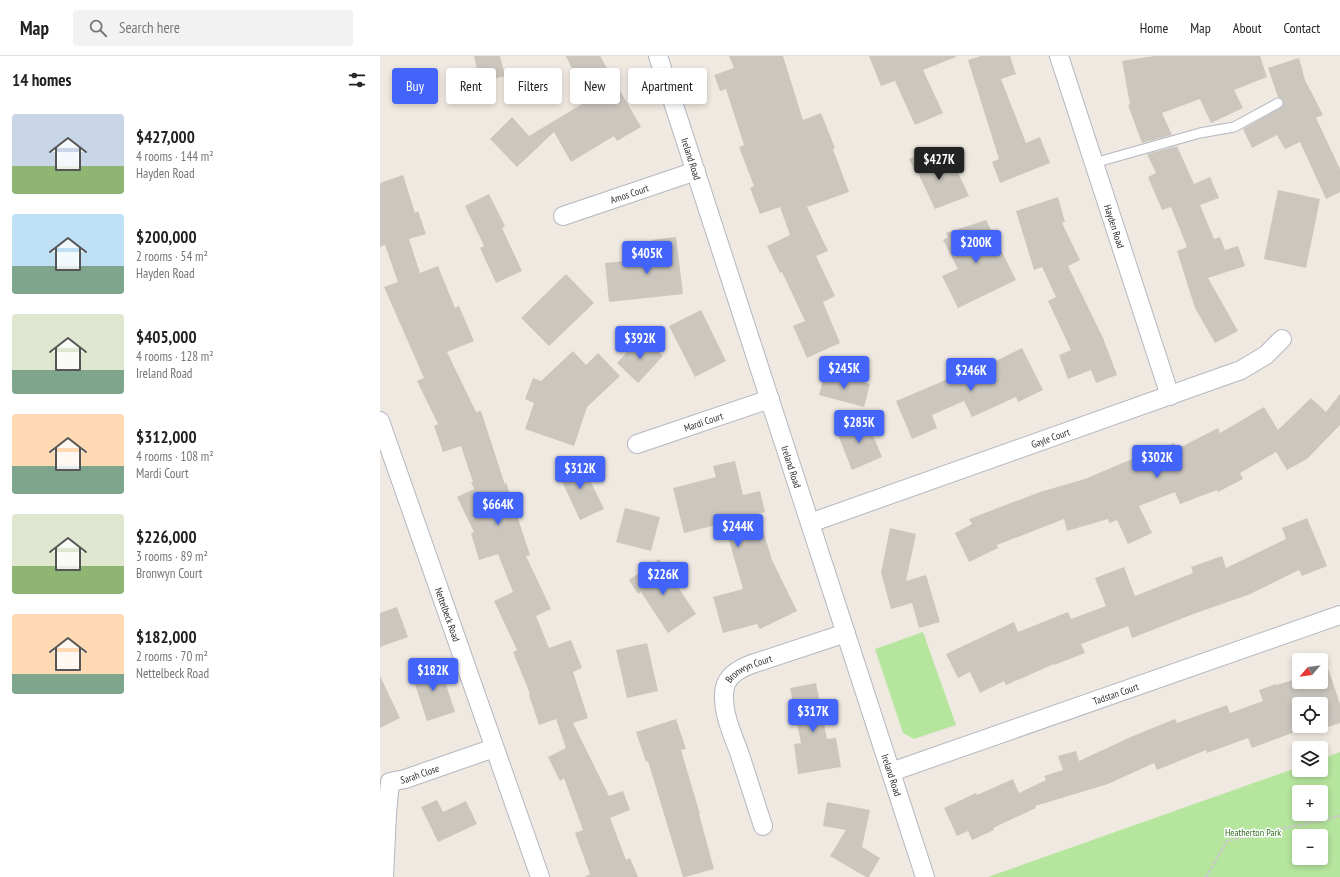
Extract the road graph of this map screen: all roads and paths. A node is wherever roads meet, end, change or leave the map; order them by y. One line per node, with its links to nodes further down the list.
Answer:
1 (658, 56): 5 (street, Ireland Road)
2 (1059, 56): 4 (street, Hayden Road)
3 (1278, 103): 4 (lane)
4 (1094, 163): 8 (street, Hayden Road)
5 (696, 171): 6 (street, Amos Court); 9 (street, Ireland Road)
6 (563, 216)
7 (1282, 339): 8 (street, Gayle Court)
8 (1170, 396): 12 (street, Gayle Court)
9 (770, 399): 11 (street, Mardi Court); 12 (street, Ireland Road)
10 (381, 426): 15 (street, Nettelbeck Road)
11 (638, 444)
12 (810, 523): 14 (street, Ireland Road)
13 (1340, 615): 16 (street, Tadstan Court)
14 (846, 633): 16 (street, Ireland Road); 19 (street, Bronwyn Court)
15 (494, 748): 17 (street, Sarah Close); 21 (street, Nettelbeck Road)
16 (891, 772): 22 (street, Ireland Road)
17 (385, 782): 20 (street, Sarah Close)
18 (1340, 816): 23 (path)
19 (763, 826)
20 (384, 877)
21 (540, 877)
22 (925, 877)
23 (1206, 877)

